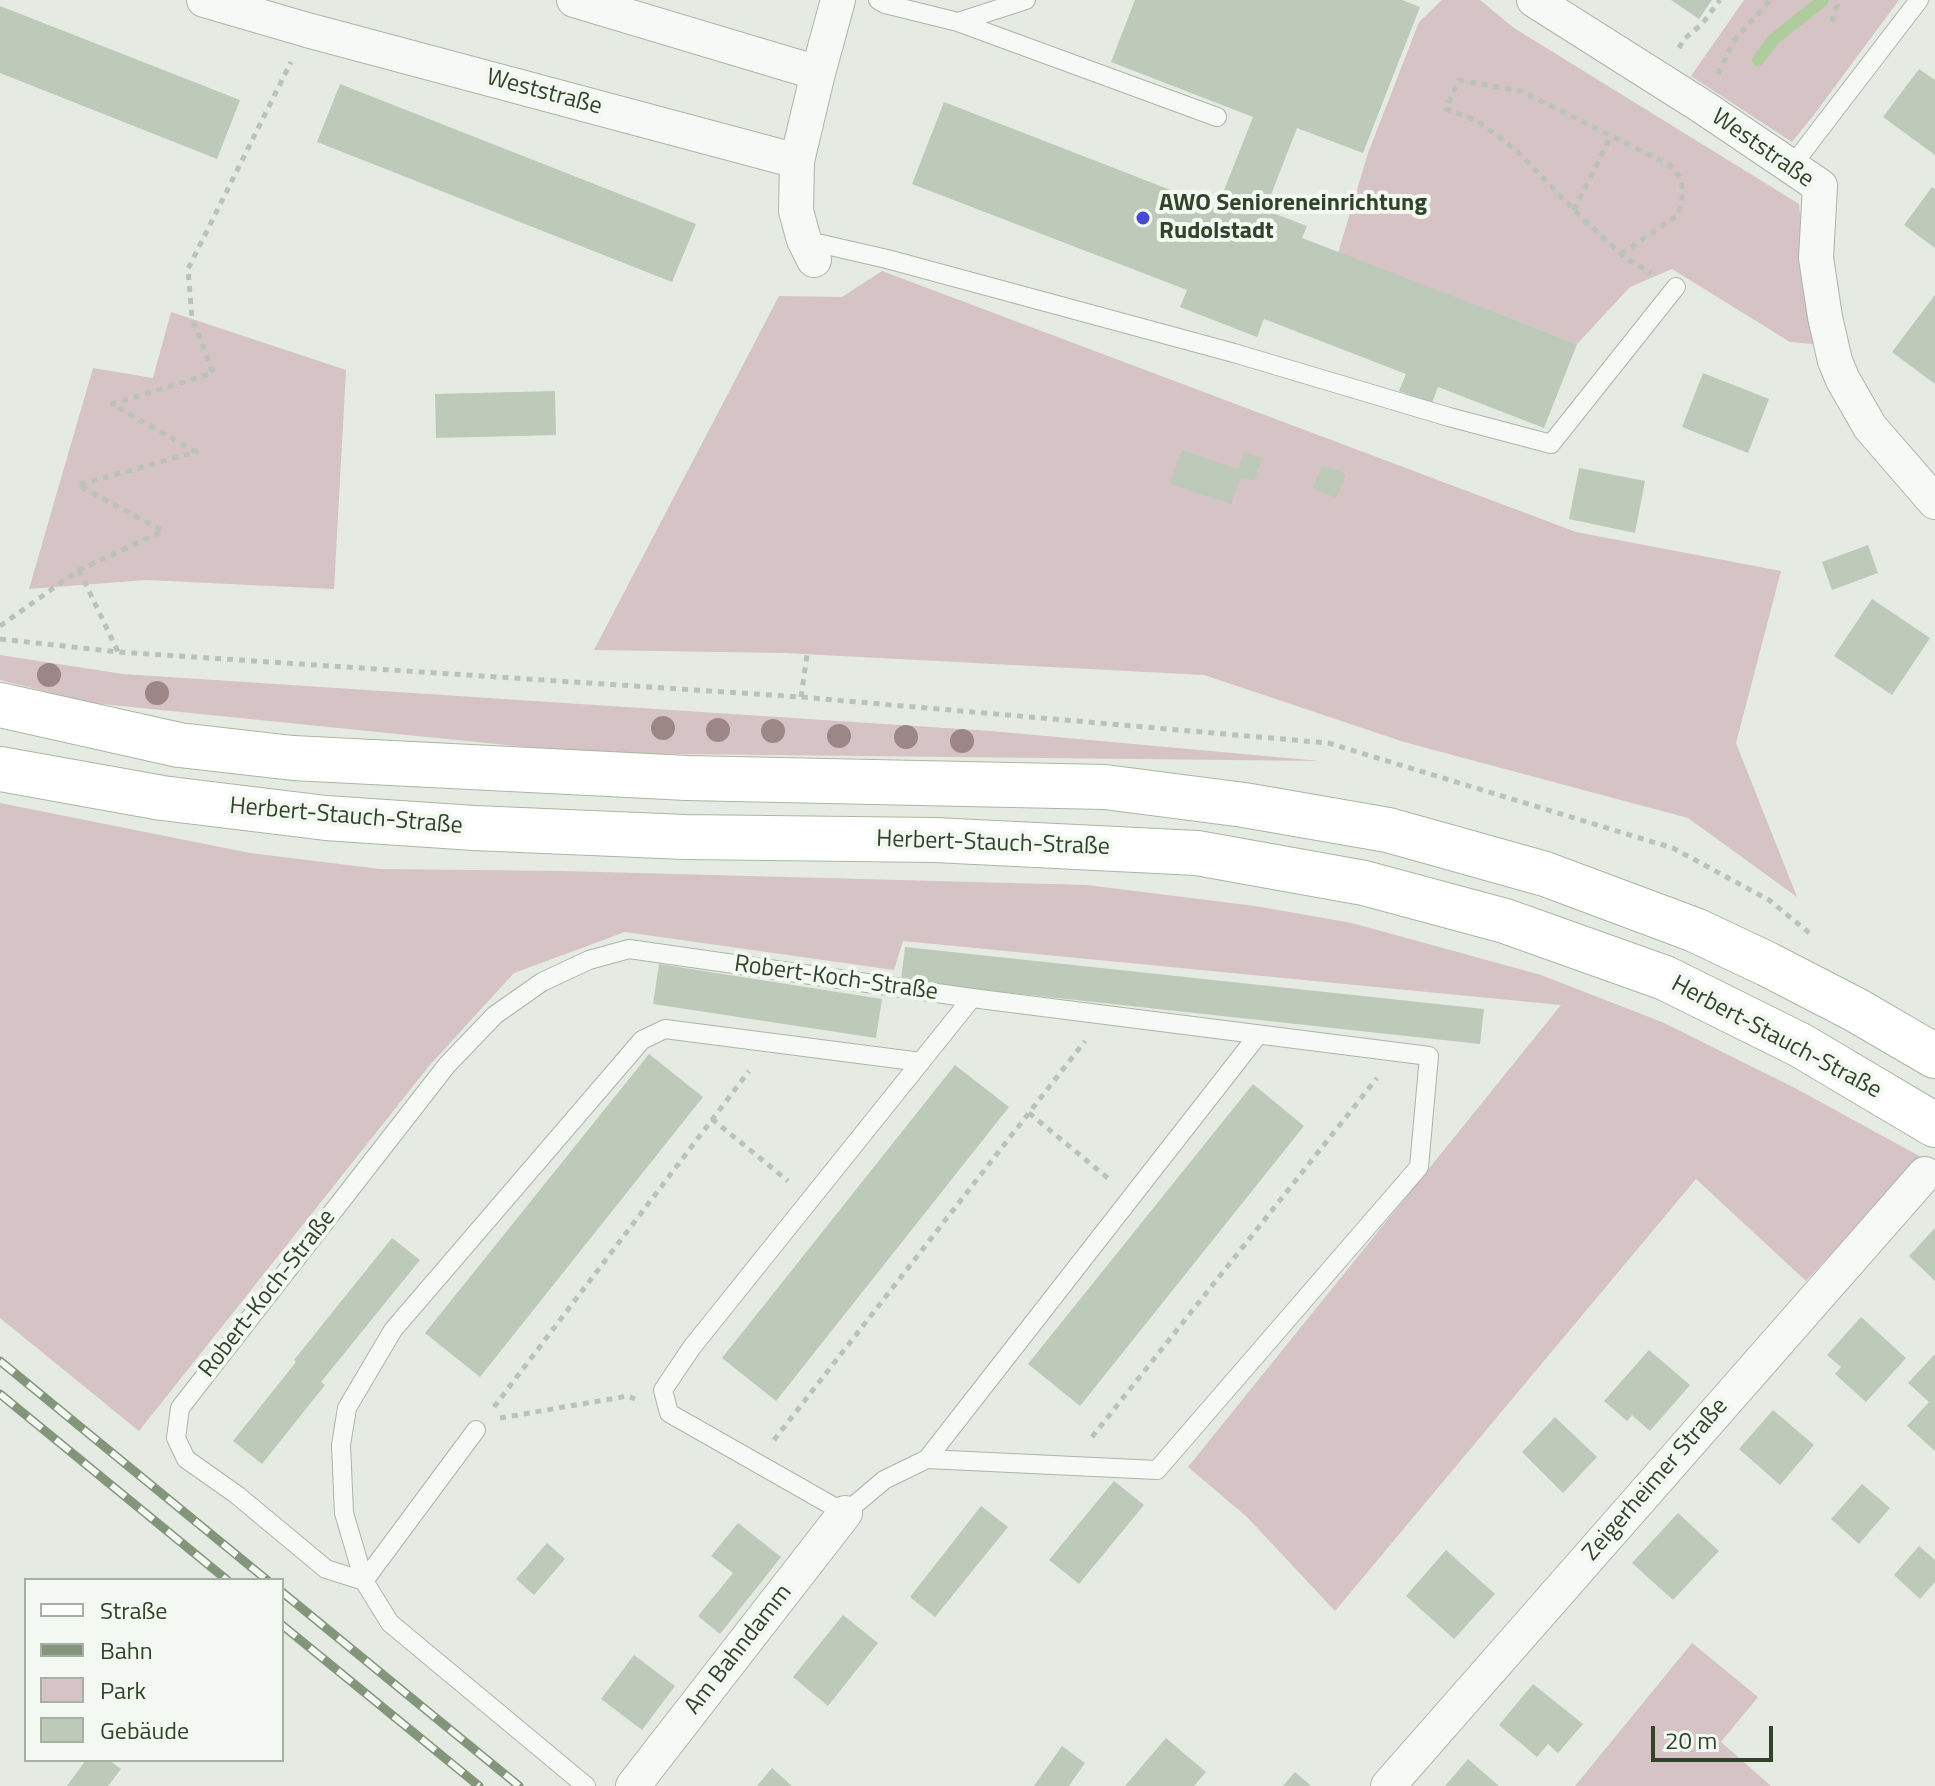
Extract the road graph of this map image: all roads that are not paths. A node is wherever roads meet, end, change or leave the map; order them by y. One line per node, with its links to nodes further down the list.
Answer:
1 (204, 0): 11 (street, Weststraße)
2 (574, 0): 9 (street)
3 (838, 0): 9 (street)
4 (878, 0): 8 (lane)
5 (1026, 0): 8 (lane)
6 (1919, 0): 12 (lane)
7 (1556, 6): 12 (street, Weststraße)
8 (958, 22): 10 (lane)
9 (818, 73): 11 (street)
10 (1217, 117)
11 (797, 161): 13 (street)
12 (1791, 167): 15 (street, Weststraße)
13 (809, 250): 14 (lane)
14 (1676, 287)
15 (1935, 502)
16 (0, 705): 20 (main road)
17 (0, 769): 22 (main road, Herbert-Stauch-Straße)
18 (972, 998): 19 (lane, Robert-Koch-Straße); 21 (lane); 27 (lane, Robert-Koch-Straße)
19 (1258, 1035): 25 (lane); 25 (lane, Robert-Koch-Straße)
20 (1933, 1054)
21 (921, 1062): 26 (lane); 27 (lane)
22 (1935, 1125)
23 (1925, 1174): 30 (street, Zeigerheimer Straße)
24 (476, 1430): 27 (lane)
25 (927, 1459): 26 (lane, Robert-Koch-Straße)
26 (845, 1513): 29 (street, Am Bahndamm)
27 (364, 1581): 28 (lane)
28 (586, 1786)
29 (633, 1786)
30 (1388, 1786)

